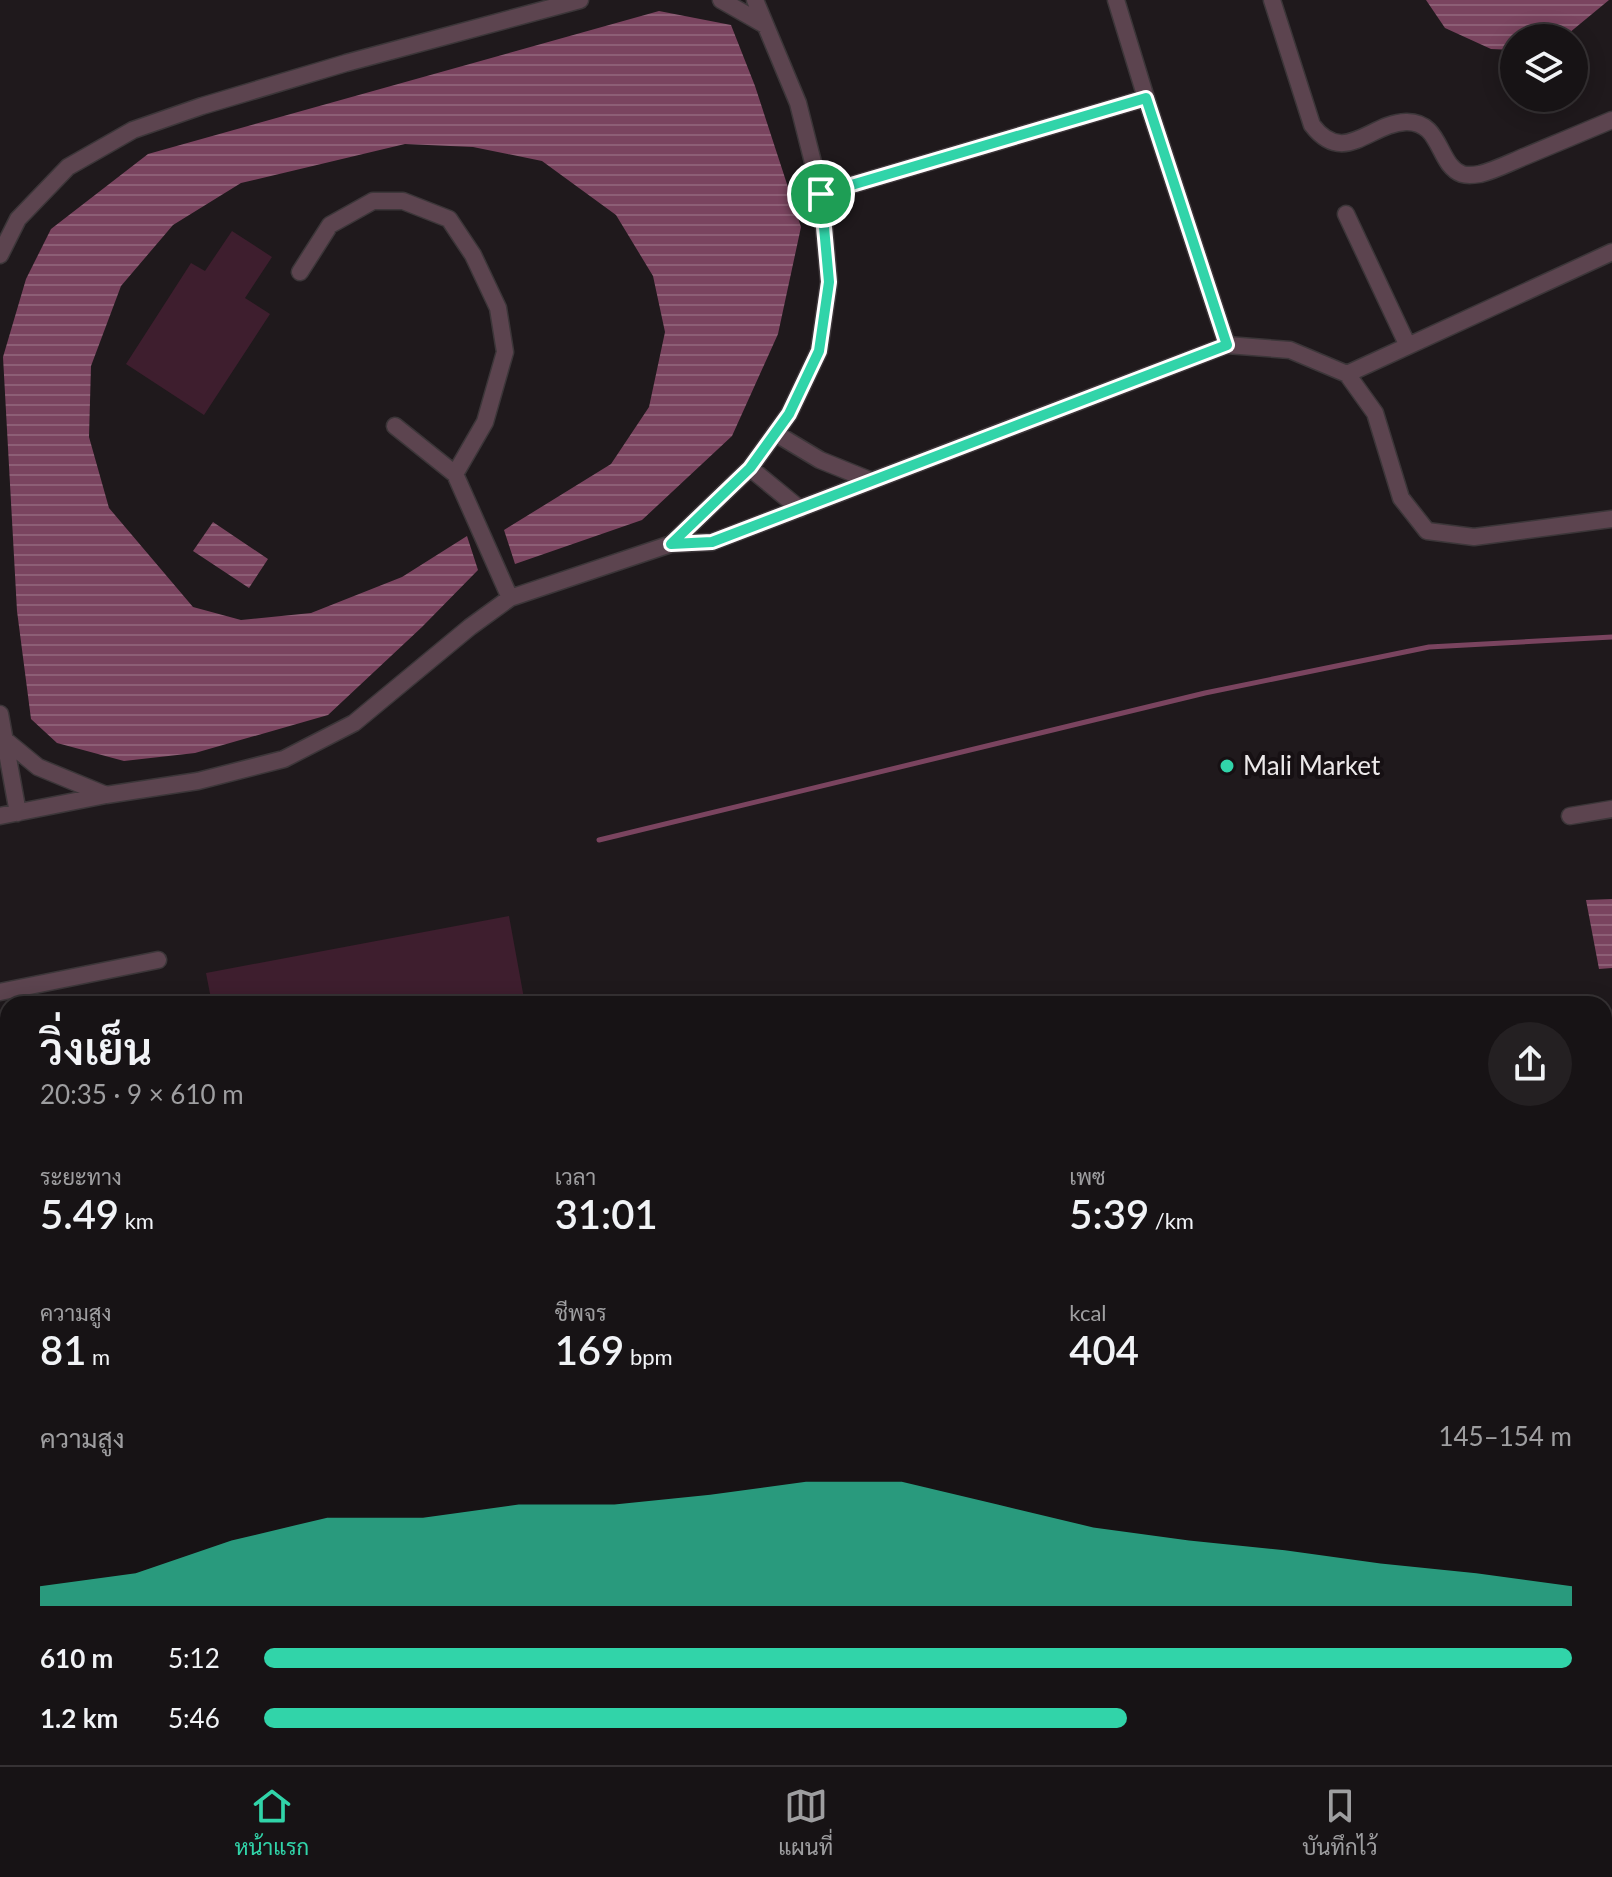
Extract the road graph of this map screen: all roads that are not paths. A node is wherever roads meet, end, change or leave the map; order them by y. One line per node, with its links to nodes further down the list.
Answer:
1 (580, 0): 11 (street)
2 (721, 0): 6 (street)
3 (755, 0): 6 (street)
4 (1116, 0): 7 (street)
5 (1272, 0): 8 (street)
6 (765, 25): 9 (street)
7 (1146, 98): 9 (street); 14 (street)
8 (1612, 120)
9 (821, 194): 18 (street)
10 (1346, 214): 15 (street)
11 (1, 249)
12 (1612, 252): 15 (street)
13 (300, 272): 20 (street)
14 (1227, 345): 16 (street); 21 (street)
15 (1408, 346): 16 (street)
16 (1347, 374): 23 (street)
17 (395, 426): 20 (street)
18 (775, 433): 19 (street); 21 (street)
19 (750, 468): 22 (street); 24 (street)
20 (455, 474): 25 (street)
21 (872, 481): 22 (street)
22 (800, 509): 24 (street)
23 (1612, 519)
24 (671, 544): 25 (street)
25 (510, 598): 28 (street)
26 (0, 714): 27 (street)
27 (4, 739): 28 (street); 30 (street)
28 (106, 795): 30 (street)
29 (1612, 809): 32 (street)
30 (18, 813): 31 (street)
31 (0, 816)
32 (1570, 816)
33 (158, 960): 34 (street)
34 (0, 992)

